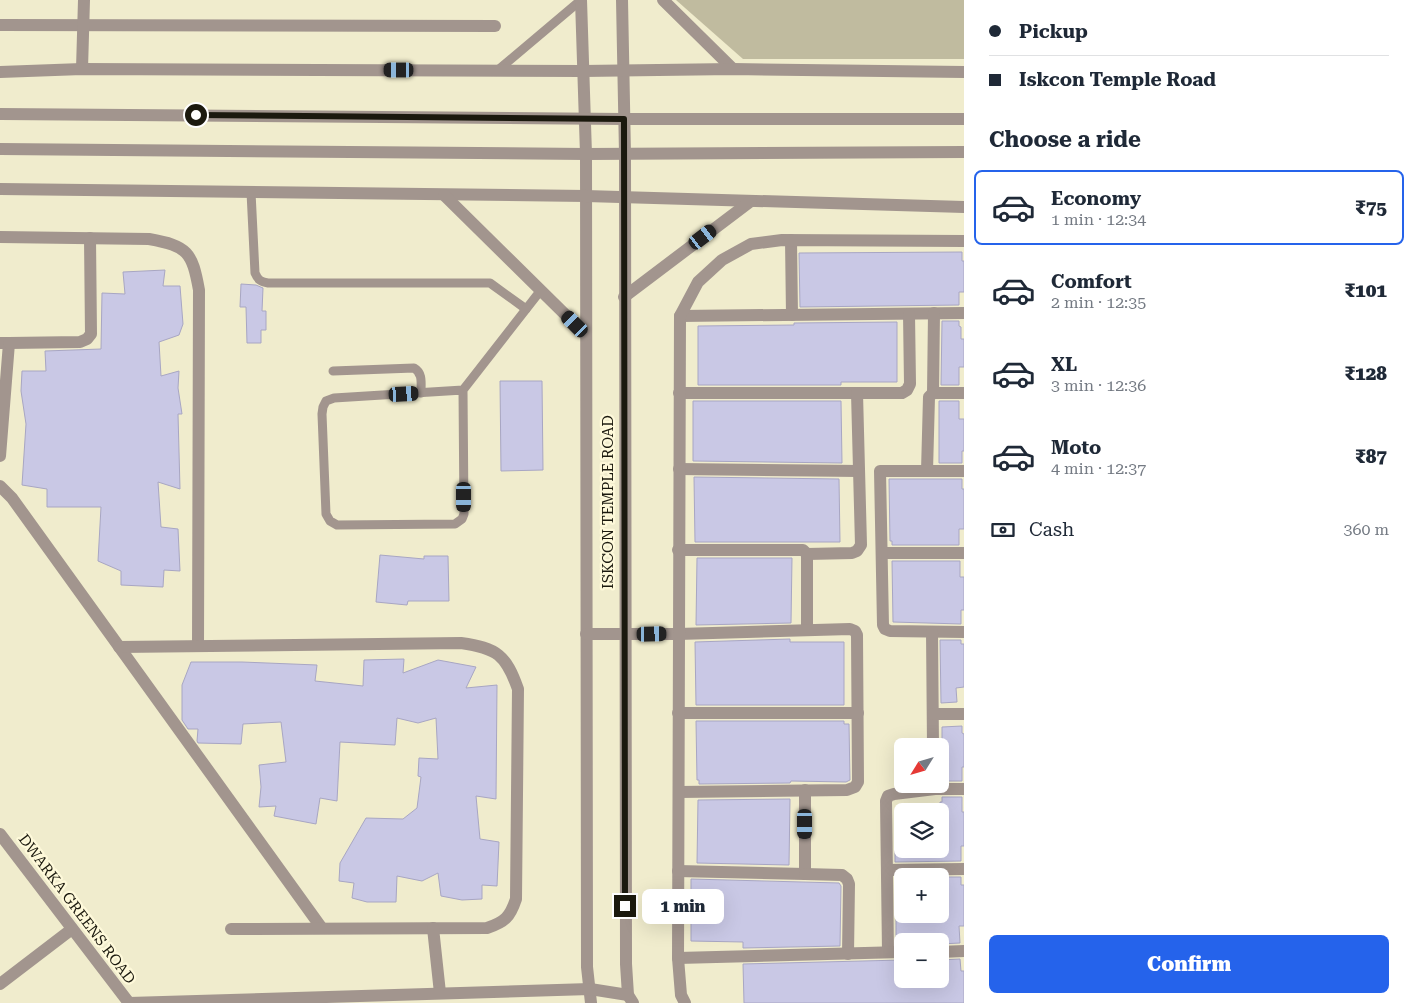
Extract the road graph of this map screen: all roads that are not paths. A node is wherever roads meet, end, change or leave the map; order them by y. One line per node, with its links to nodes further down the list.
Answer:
1 (84, 0): 6 (street)
2 (581, 0): 10 (lane); 11 (street, ISKCON TEMPLE ROAD)
3 (622, 0): 12 (street, ISKCON TEMPLE ROAD)
4 (663, 0): 9 (street)
5 (0, 25): 6 (street)
6 (84, 26): 7 (street); 8 (street)
7 (495, 26)
8 (82, 69): 10 (street); 13 (street)
9 (733, 69): 12 (street); 14 (street)
10 (498, 70): 11 (street)
11 (583, 71): 12 (street); 16 (street, ISKCON TEMPLE ROAD)
12 (624, 71): 17 (street, ISKCON TEMPLE ROAD)
13 (0, 72)
14 (964, 72)
15 (0, 114): 16 (street)
16 (584, 118): 17 (street); 21 (street, ISKCON TEMPLE ROAD)
17 (624, 119): 18 (street); 22 (street, ISKCON TEMPLE ROAD)
18 (964, 119)
19 (0, 149): 21 (street)
20 (964, 152): 22 (street)
21 (586, 154): 22 (street); 26 (street, ISKCON TEMPLE ROAD)
22 (625, 154): 27 (street, ISKCON TEMPLE ROAD)
23 (0, 189): 24 (street)
24 (251, 192): 25 (street); 36 (lane)
25 (444, 194): 26 (street); 34 (street)
26 (586, 196): 27 (street); 42 (street, ISKCON TEMPLE ROAD)
27 (624, 198): 28 (street); 35 (street, ISKCON TEMPLE ROAD)
28 (751, 201): 29 (street); 35 (street)
29 (964, 207)
30 (0, 237): 31 (street)
31 (90, 238): 43 (street); 67 (street)
32 (791, 240): 33 (street); 40 (street); 41 (street)
33 (964, 240)
34 (541, 290): 36 (lane); 42 (street)
35 (624, 297): 66 (street, ISKCON TEMPLE ROAD)
36 (526, 309): 45 (lane)
37 (964, 313): 39 (street)
38 (909, 314): 39 (street); 40 (street); 50 (street)
39 (934, 314): 48 (street)
40 (792, 315): 41 (street)
41 (680, 316): 47 (street)
42 (586, 335): 64 (street, ISKCON TEMPLE ROAD)
43 (4, 343): 51 (street)
44 (333, 371): 46 (lane)
45 (464, 390): 46 (lane); 46 (lane)
46 (421, 393)
47 (679, 393): 50 (street); 52 (street)
48 (933, 393): 49 (street); 54 (street)
49 (964, 393)
50 (857, 394): 53 (street)
51 (0, 456)
52 (679, 468): 53 (street); 57 (street)
53 (859, 471): 60 (street)
54 (927, 471): 55 (street); 59 (street)
55 (964, 471)
56 (0, 486): 68 (street)
57 (678, 550): 60 (street); 65 (street)
58 (964, 552): 59 (street)
59 (882, 553): 62 (street)
60 (807, 554): 61 (street)
61 (807, 630): 65 (street); 70 (street)
62 (932, 632): 63 (street); 71 (street)
63 (964, 632)
64 (586, 634): 66 (street); 95 (street, ISKCON TEMPLE ROAD)
65 (678, 634): 66 (street); 69 (street)
66 (625, 635): 97 (street, ISKCON TEMPLE ROAD)
67 (198, 646): 68 (street); 85 (street)
68 (119, 647): 84 (street)
69 (678, 713): 70 (street); 77 (street)
70 (858, 713): 76 (street)
71 (933, 714): 72 (street); 73 (street)
72 (964, 714)
73 (933, 738)
74 (949, 788): 75 (street)
75 (964, 789)
76 (805, 790): 77 (street); 83 (street)
77 (679, 792): 82 (street)
78 (899, 793): 81 (street)
79 (0, 834): 86 (street, DWARKA GREENS ROAD)
80 (964, 869): 81 (street)
81 (887, 870): 89 (street)
82 (678, 871): 83 (street); 93 (street)
83 (805, 874): 92 (street)
84 (321, 927): 85 (street); 87 (street)
85 (433, 928): 96 (street)
86 (72, 929): 94 (street); 98 (street, DWARKA GREENS ROAD)
87 (231, 929)
88 (964, 951): 91 (street)
89 (888, 952): 90 (street); 92 (street)
90 (894, 952)
91 (949, 952)
92 (848, 954): 93 (street)
93 (678, 958): 100 (street)
94 (0, 984)
95 (590, 989): 96 (street); 97 (street); 99 (street, ISKCON TEMPLE ROAD)
96 (440, 993): 98 (street)
97 (630, 999)
98 (129, 1003)
99 (591, 1003)
100 (685, 1003)

